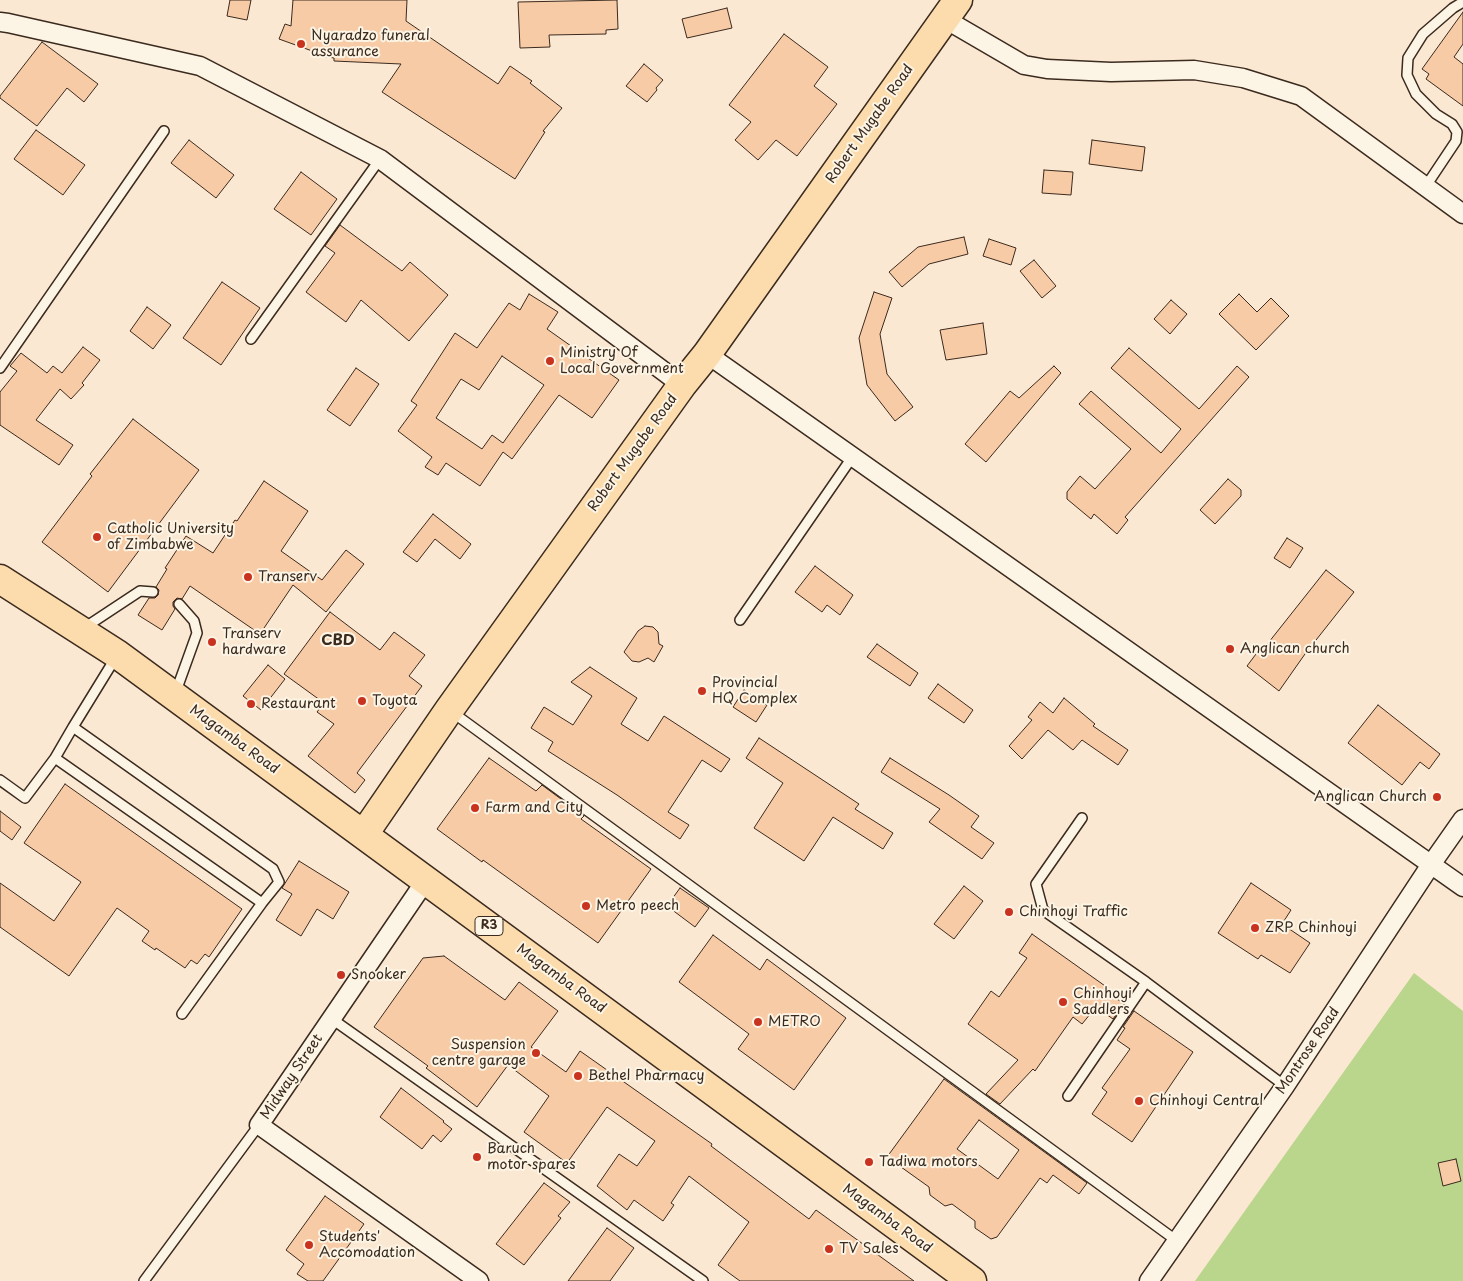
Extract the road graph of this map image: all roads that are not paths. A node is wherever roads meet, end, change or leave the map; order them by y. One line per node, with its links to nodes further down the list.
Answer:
1 (1463, 2): 6 (lane)
2 (951, 10): 6 (street); 9 (main road, Robert Mugabe Road)
3 (0, 22): 5 (street)
4 (164, 131): 10 (lane)
5 (380, 159): 8 (lane); 11 (street)
6 (1426, 186): 7 (street)
7 (1463, 214)
8 (252, 339)
9 (707, 354): 11 (main road, Robert Mugabe Road); 12 (street)
10 (0, 368)
11 (682, 385): 20 (main road, Robert Mugabe Road)
12 (853, 456): 16 (lane); 27 (street)
13 (0, 579): 17 (main road, Magamba Road / R3)
14 (153, 592): 17 (lane)
15 (179, 604): 19 (lane)
16 (740, 620)
17 (79, 630): 18 (main road, Magamba Road / R3)
18 (117, 654): 19 (main road, Magamba Road / R3); 21 (lane)
19 (174, 696): 26 (main road, Magamba Road / R3)
20 (449, 710): 26 (main road, Robert Mugabe Road); 37 (lane)
21 (73, 726): 22 (lane); 30 (lane)
22 (55, 758): 23 (lane); 30 (lane)
23 (0, 780)
24 (1082, 818): 31 (lane)
25 (1463, 820): 27 (street, Montrose Road)
26 (364, 834): 28 (main road, Magamba Road / R3)
27 (1430, 866): 29 (street); 34 (street, Montrose Road)
28 (426, 880): 33 (street, Midway Street); 41 (main road, Magamba Road / R3)
29 (1463, 888)
30 (262, 903): 32 (lane)
31 (1146, 982): 34 (lane); 35 (lane)
32 (182, 1014)
33 (332, 1019): 36 (street, Midway Street); 40 (lane)
34 (1285, 1086): 37 (street, Montrose Road)
35 (1068, 1096)
36 (259, 1125): 38 (lane); 39 (street, Midway Street)
37 (1177, 1241): 42 (street, Montrose Road)
38 (144, 1281)
39 (479, 1281)
40 (703, 1281)
41 (972, 1281)
42 (1149, 1281)

